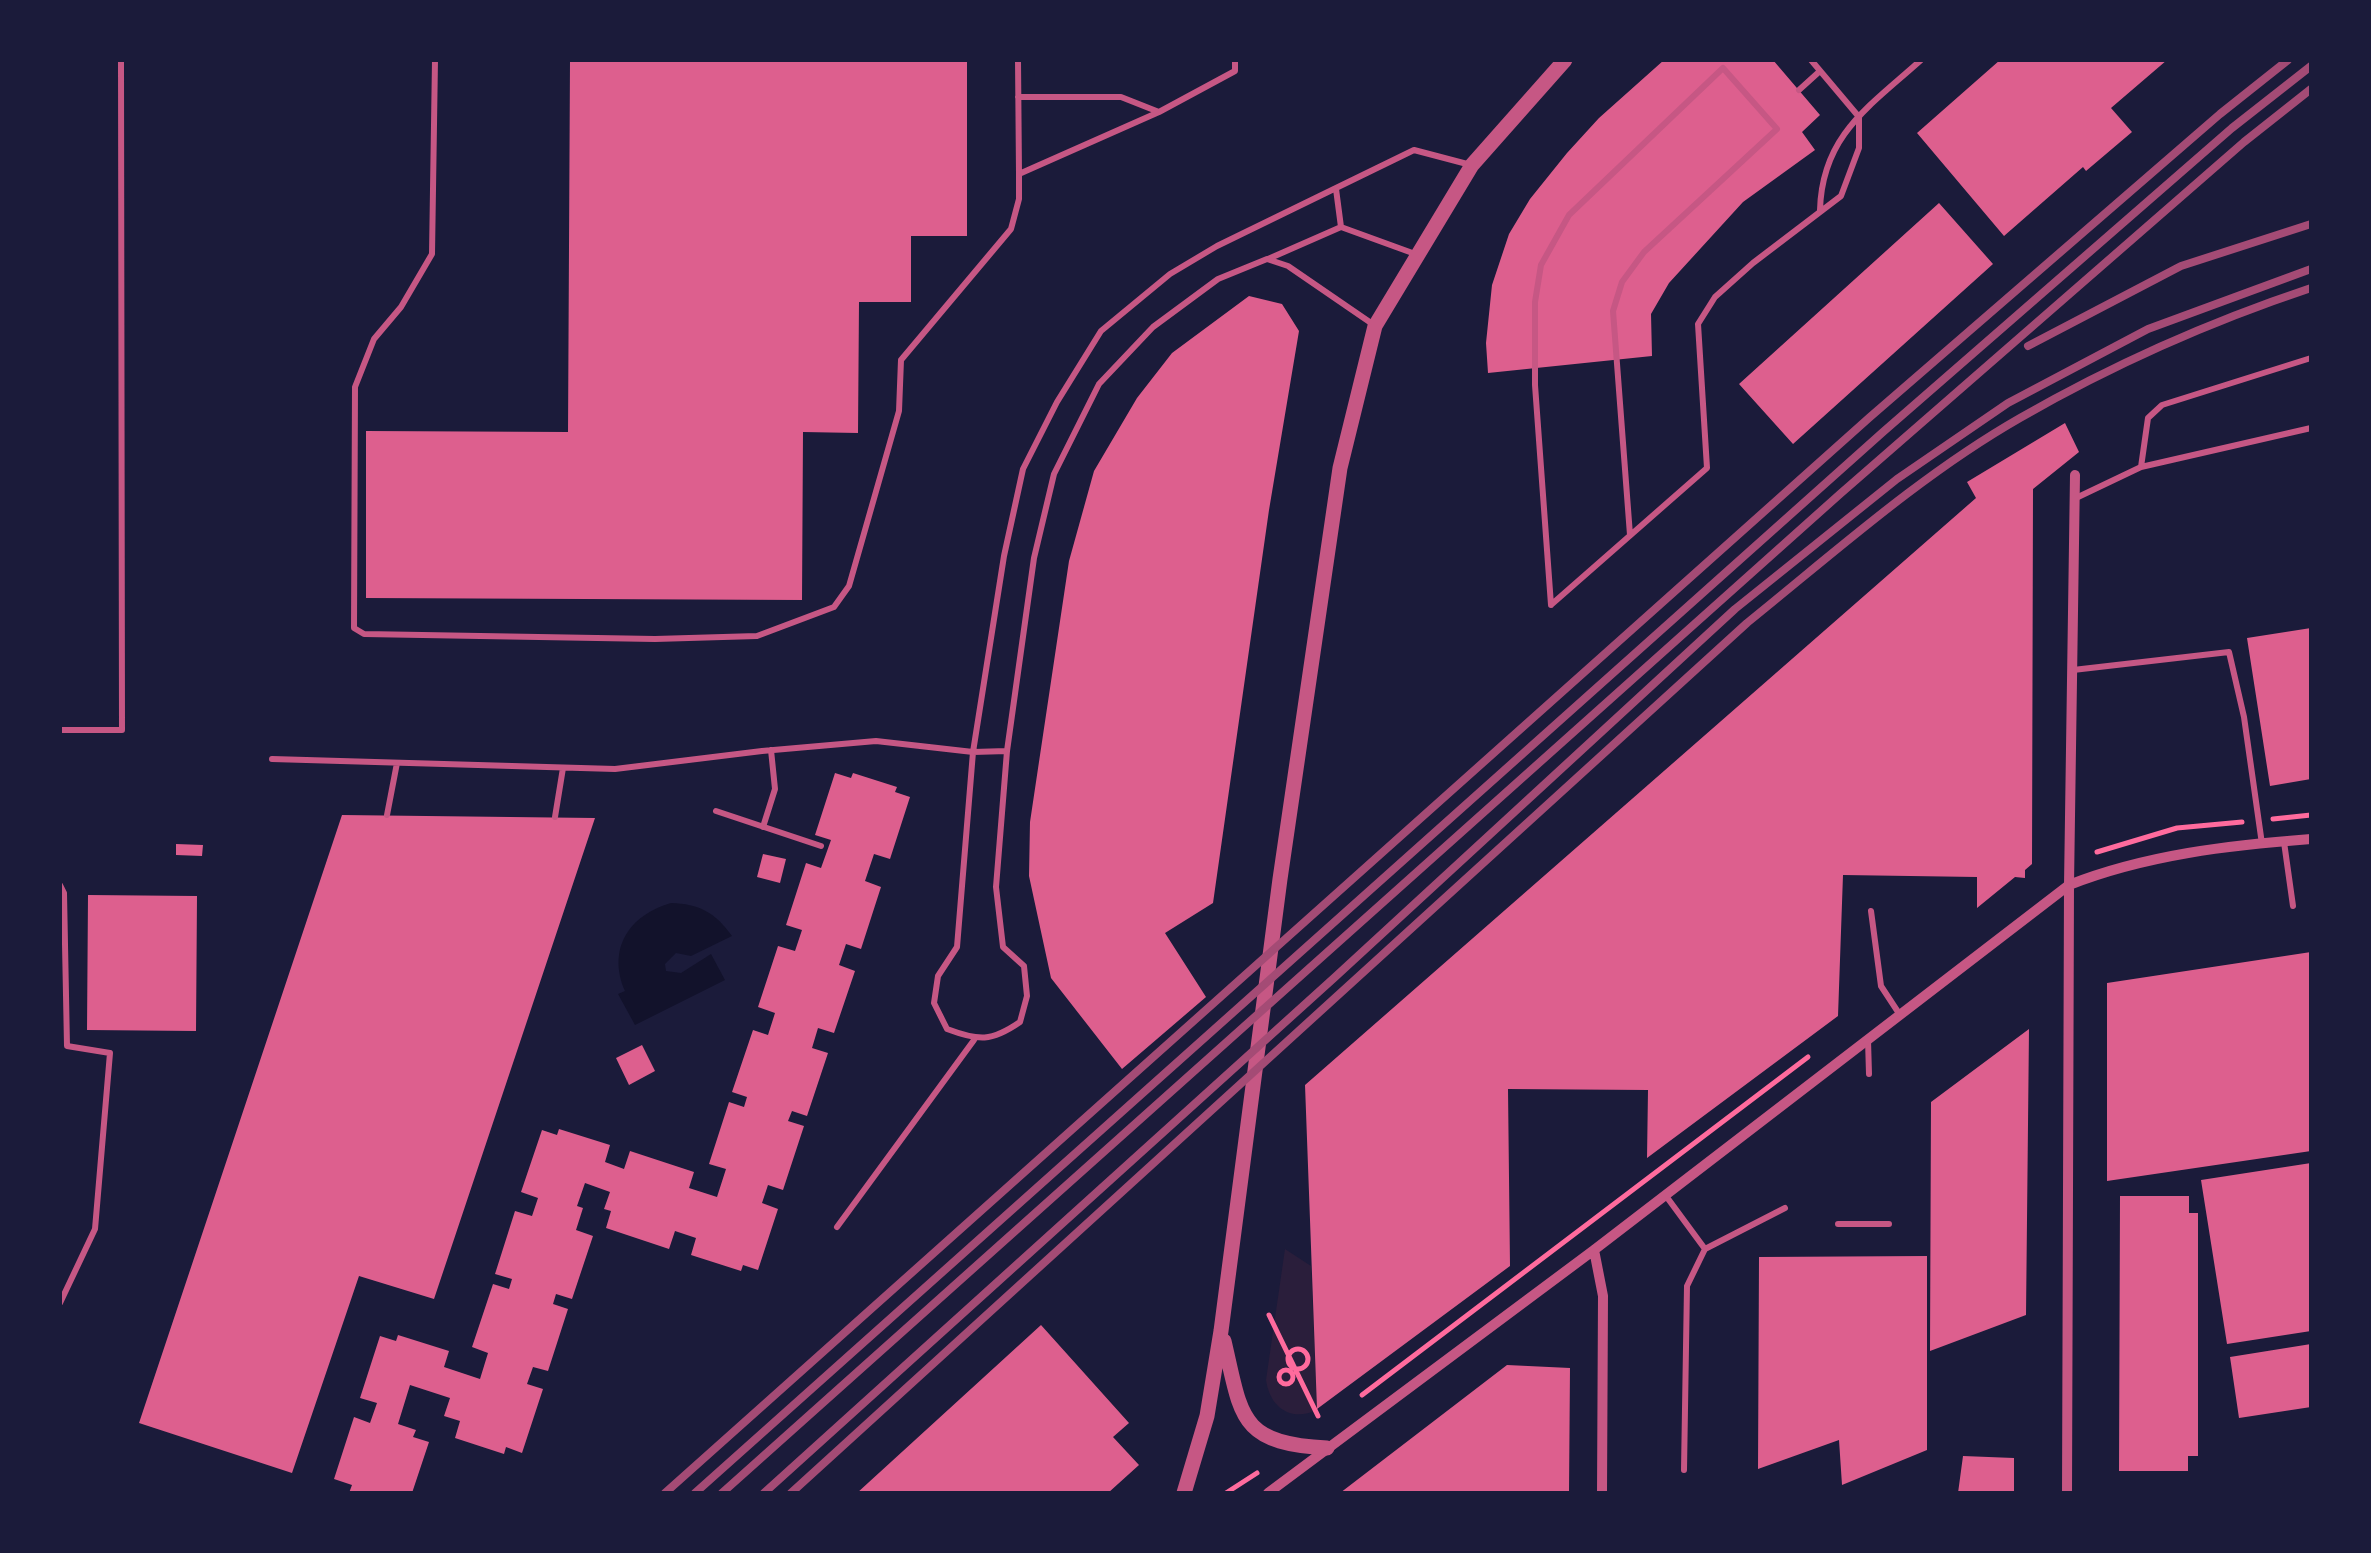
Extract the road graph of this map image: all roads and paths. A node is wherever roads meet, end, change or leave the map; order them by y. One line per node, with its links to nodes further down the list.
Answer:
1 (121, 60): 28 (lane)
2 (435, 60): 14 (lane)
3 (1018, 60): 10 (lane)
4 (1235, 60): 11 (lane)
5 (1566, 60): 13 (street)
6 (1811, 60): 8 (lane)
7 (1921, 60): 12 (lane)
8 (1820, 72): 9 (lane); 12 (lane)
9 (1799, 90)
10 (1018, 97): 11 (lane); 14 (lane)
11 (1158, 112): 14 (lane)
12 (1859, 117): 16 (lane); 16 (lane)
13 (1472, 165): 15 (lane); 18 (street)
14 (1019, 174)
15 (1336, 189): 17 (lane); 31 (lane)
16 (1820, 211): 26 (lane)
17 (1342, 226): 18 (lane); 19 (lane)
18 (1419, 255): 20 (street)
19 (1267, 259): 20 (lane); 30 (lane)
20 (1375, 326): 60 (street)
21 (2311, 358): 23 (lane)
22 (2311, 428): 23 (lane)
23 (2141, 468): 25 (lane)
24 (2075, 475): 25 (street)
25 (2074, 498): 27 (street)
26 (1630, 535): 26 (lane)
27 (2072, 670): 41 (lane); 43 (street)
28 (60, 730)
29 (772, 750): 31 (lane); 34 (lane); 38 (lane)
30 (1006, 751): 31 (lane); 49 (lane)
31 (973, 752): 49 (lane)
32 (272, 759): 33 (lane)
33 (396, 763): 34 (lane); 36 (lane)
34 (563, 768): 37 (lane)
35 (716, 811): 38 (lane)
36 (387, 815)
37 (556, 817)
38 (763, 826): 42 (lane)
39 (2311, 839): 40 (street)
40 (2284, 841): 41 (street); 45 (lane)
41 (2262, 844): 43 (street)
42 (821, 846)
43 (2069, 884): 47 (street); 69 (street)
44 (60, 885): 58 (lane)
45 (2293, 906)
46 (1871, 911): 47 (lane)
47 (1900, 1015): 48 (street)
48 (1868, 1039): 50 (lane); 51 (street)
49 (974, 1040): 55 (lane)
50 (1869, 1074)
51 (1666, 1195): 56 (street); 57 (lane)
52 (1785, 1208): 57 (lane)
53 (1838, 1224): 54 (lane)
54 (1889, 1224)
55 (838, 1227)
56 (1594, 1250): 64 (street); 68 (street)
57 (1704, 1250): 65 (lane)
58 (60, 1303)
59 (1269, 1315): 61 (path)
60 (1221, 1331): 64 (street); 66 (street)
61 (1289, 1354): 62 (path); 62 (path)
62 (1293, 1370): 63 (path)
63 (1318, 1416)
64 (1327, 1448): 67 (street)
65 (1684, 1470)
66 (1184, 1493)
67 (1268, 1493)
68 (1602, 1493)
69 (2068, 1493)

